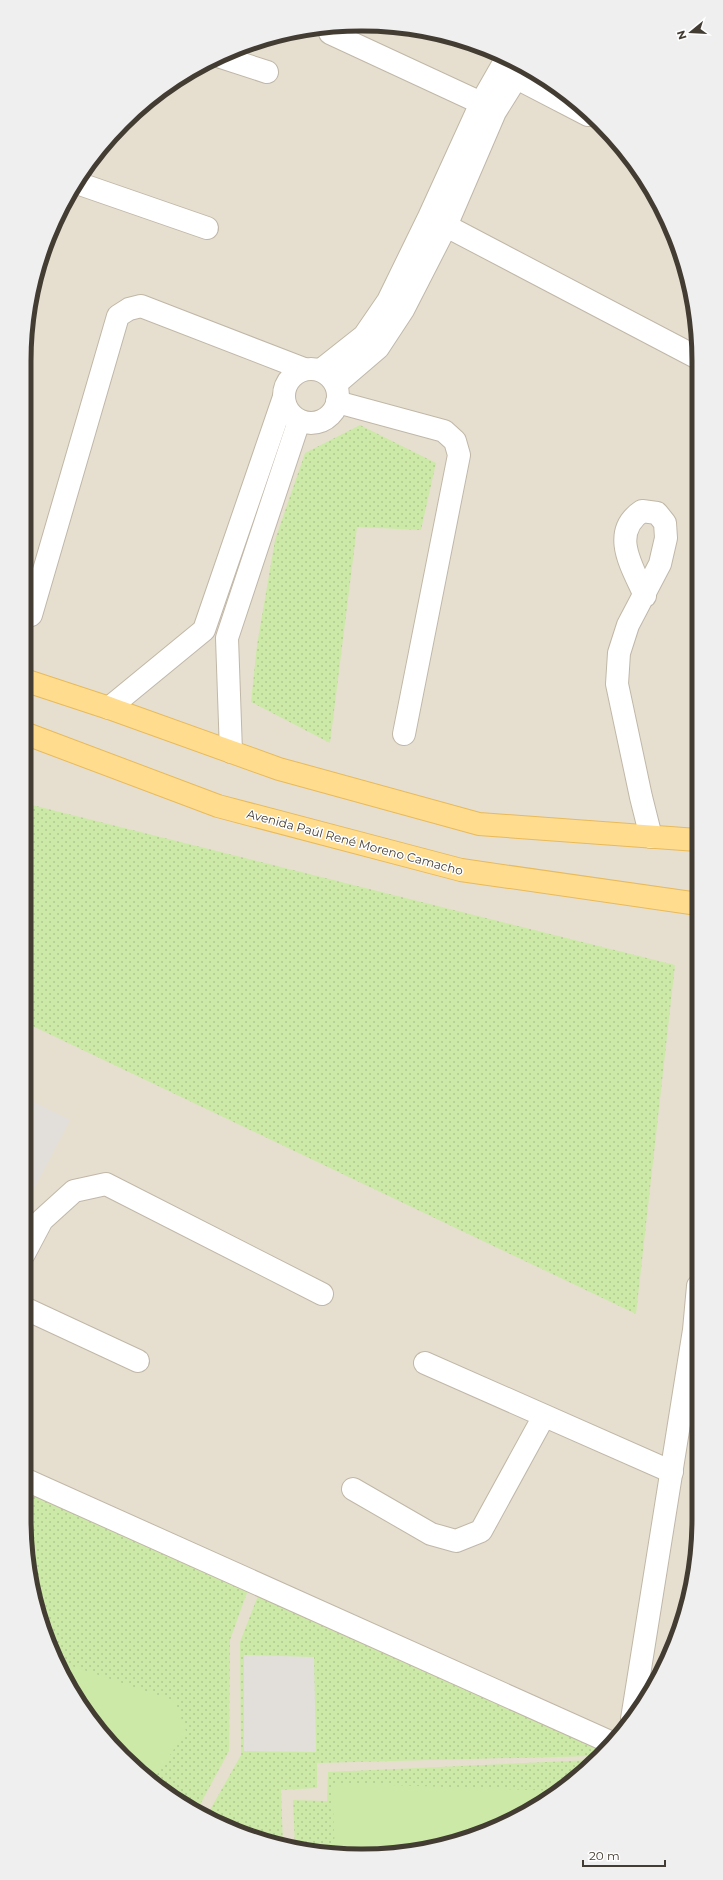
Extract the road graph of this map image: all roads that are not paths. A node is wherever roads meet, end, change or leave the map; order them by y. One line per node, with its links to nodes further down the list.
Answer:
1 (330, 33): 6 (street)
2 (229, 59): 4 (street)
3 (511, 69): 5 (street); 6 (street)
4 (267, 72)
5 (567, 102)
6 (488, 107): 8 (street)
7 (82, 185): 9 (street)
8 (437, 222): 10 (street); 11 (street)
9 (207, 228)
10 (692, 354)
11 (324, 381): 12 (street); 13 (street); 15 (street); 18 (street)
12 (284, 397): 13 (street); 17 (street)
13 (299, 421): 20 (street)
14 (645, 596): 21 (street)
15 (31, 615)
16 (31, 682): 17 (main road)
17 (108, 708): 20 (main road)
18 (404, 734)
19 (31, 736): 23 (main road, Avenida Paúl René Moreno Camacho)
20 (231, 752): 21 (main road)
21 (651, 837): 22 (main road)
22 (692, 840)
23 (692, 903)
24 (31, 1236): 25 (street)
25 (322, 1294)
26 (31, 1311): 28 (street)
27 (692, 1354): 31 (street)
28 (138, 1361)
29 (425, 1363): 30 (street)
30 (544, 1416): 31 (street); 33 (street)
31 (672, 1472): 34 (street)
32 (31, 1483): 35 (street)
33 (353, 1489)
34 (644, 1689)
35 (606, 1740)

